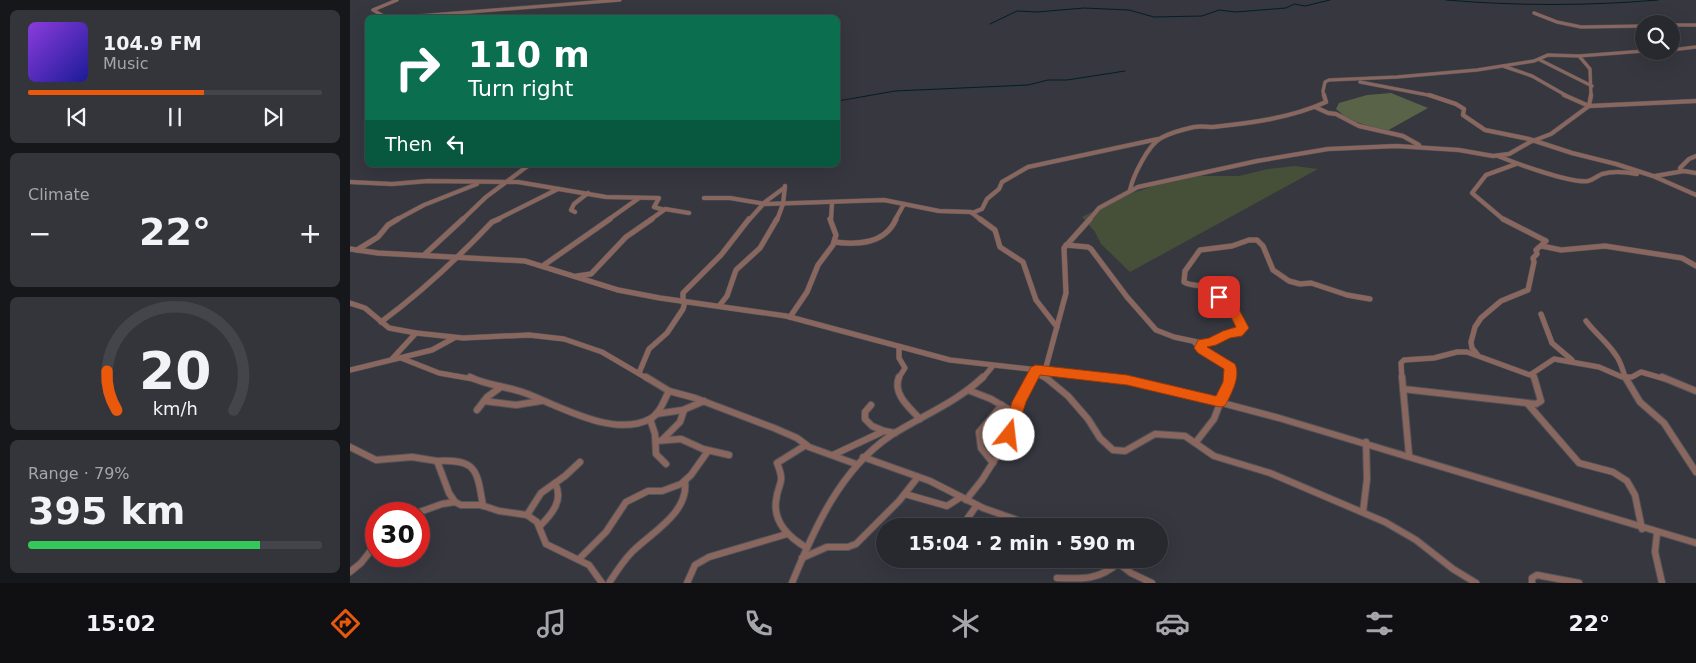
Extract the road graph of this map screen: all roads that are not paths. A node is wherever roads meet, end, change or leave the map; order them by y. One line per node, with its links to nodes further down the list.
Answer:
1 (397, 0): 4 (street)
2 (620, 0): 5 (street)
3 (1534, 13): 8 (street)
4 (382, 15)
5 (431, 15)
6 (1680, 25): 7 (street)
7 (1696, 25)
8 (1635, 26)
9 (1696, 47): 10 (street)
10 (1680, 49)
11 (1635, 52): 12 (street)
12 (1579, 56): 13 (street); 16 (street)
13 (1540, 60): 14 (street); 16 (street)
14 (1503, 66): 15 (street); 18 (street)
15 (1349, 79): 19 (street); 21 (street)
16 (1592, 86): 18 (street)
17 (1696, 101): 18 (street)
18 (1589, 106): 21 (street)
19 (1315, 107): 20 (street); 22 (street)
20 (1159, 139): 34 (street); 46 (street)
21 (1534, 140): 23 (street); 29 (street)
22 (1421, 147): 23 (street); 34 (street)
23 (1497, 156): 25 (street)
24 (1696, 156): 27 (street)
25 (1516, 164): 29 (street); 49 (street)
26 (526, 167): 32 (street)
27 (1681, 171): 28 (street); 29 (street)
28 (1696, 173)
29 (1651, 176): 36 (street)
30 (350, 182): 31 (street)
31 (478, 183): 32 (street); 50 (street)
32 (504, 183): 33 (street); 51 (street)
33 (558, 189): 35 (street); 52 (street)
34 (1130, 190): 48 (street)
35 (588, 193): 37 (street); 44 (street)
36 (1696, 195)
37 (640, 198): 43 (street); 53 (street)
38 (704, 198): 40 (street)
39 (832, 203): 41 (street); 42 (street); 47 (street)
40 (761, 204): 41 (street); 41 (street); 57 (street)
41 (783, 204): 59 (street)
42 (904, 204): 46 (street); 47 (street)
43 (665, 209): 45 (street); 55 (street)
44 (574, 212)
45 (689, 213)
46 (972, 213): 64 (street)
47 (834, 242): 61 (street)
48 (1066, 245): 64 (street); 67 (street)
49 (1541, 246): 54 (street); 69 (street)
50 (352, 250): 51 (street)
51 (424, 255): 52 (street)
52 (461, 256): 53 (street); 63 (street)
53 (544, 265): 55 (street)
54 (1696, 266)
55 (574, 276): 57 (street)
56 (1370, 298): 67 (street)
57 (684, 302): 59 (street); 77 (street)
58 (350, 303): 63 (street)
59 (719, 306): 61 (street)
60 (1541, 314): 72 (street)
61 (790, 317): 68 (street)
62 (1586, 321): 79 (street)
63 (381, 322): 65 (street)
64 (1057, 327): 75 (street)
65 (416, 333): 66 (street); 71 (street)
66 (454, 338): 70 (street); 77 (street)
67 (1201, 346): 88 (street)
68 (899, 348): 73 (street); 97 (street)
69 (1479, 355): 78 (street); 81 (street)
70 (401, 358): 71 (street); 80 (street)
71 (392, 359): 74 (street)
72 (1575, 362): 78 (street); 79 (street)
73 (992, 367): 76 (street); 82 (street)
74 (350, 370)
75 (1045, 371): 76 (street); 88 (street)
76 (1036, 372): 94 (street); 101 (street)
77 (639, 373): 83 (street)
78 (1533, 375): 89 (street)
79 (1626, 378): 84 (street); 115 (street)
80 (501, 387): 85 (street); 86 (street)
81 (1403, 389): 89 (street); 108 (street)
82 (968, 390): 91 (street); 97 (street)
83 (669, 391): 87 (street); 95 (street)
84 (1696, 392)
85 (484, 401): 86 (street); 92 (street)
86 (541, 401): 96 (street)
87 (704, 401): 93 (street); 103 (street)
88 (1220, 402): 101 (street); 102 (street)
89 (1527, 403): 130 (street)
90 (871, 404): 98 (street)
91 (1002, 404): 94 (street); 112 (street)
92 (477, 410)
93 (684, 410): 95 (street); 100 (street)
94 (1015, 413): 112 (street)
95 (656, 414): 96 (street)
96 (650, 419): 100 (street)
97 (920, 419): 99 (street)
98 (884, 431): 99 (street); 107 (street)
99 (895, 433): 109 (street)
100 (659, 440): 105 (street); 113 (street)
101 (1196, 442): 125 (street)
102 (1366, 442): 108 (street); 125 (street)
103 (806, 445): 107 (street); 132 (street)
104 (350, 447): 110 (street)
105 (708, 451): 106 (street); 117 (street)
106 (730, 455)
107 (832, 455): 114 (street)
108 (1409, 456): 130 (street)
109 (863, 457): 114 (street); 116 (street)
110 (437, 461): 121 (street); 123 (street)
111 (580, 462): 118 (street)
112 (993, 463): 120 (street)
113 (666, 464)
114 (856, 464): 134 (street)
115 (1696, 472)
116 (918, 477): 119 (street); 120 (street)
117 (685, 481): 137 (street); 144 (street)
118 (555, 483): 126 (street); 129 (street)
119 (905, 494): 120 (street); 136 (street)
120 (963, 498): 122 (street)
121 (455, 502): 123 (street); 124 (street)
122 (977, 505): 127 (street); 128 (street)
123 (483, 506): 126 (street)
124 (430, 508)
125 (1363, 512): 148 (street)
126 (527, 515): 129 (street)
127 (968, 518)
128 (1012, 518)
129 (540, 526): 137 (street)
130 (1642, 529): 131 (street)
131 (1657, 533): 133 (street); 151 (street)
132 (787, 534): 134 (street); 145 (street)
133 (1696, 543)
134 (807, 548): 136 (street)
135 (365, 558): 140 (street)
136 (802, 558): 146 (street)
137 (579, 559): 143 (street)
138 (1111, 568): 141 (street)
139 (1124, 568): 142 (street)
140 (350, 572)
141 (1056, 578)
142 (1138, 580): 147 (street)
143 (602, 583)
144 (609, 583)
145 (687, 583)
146 (792, 583)
147 (1152, 583)
148 (1476, 583)
149 (1532, 583): 150 (street)
150 (1579, 583)
151 (1662, 583)

